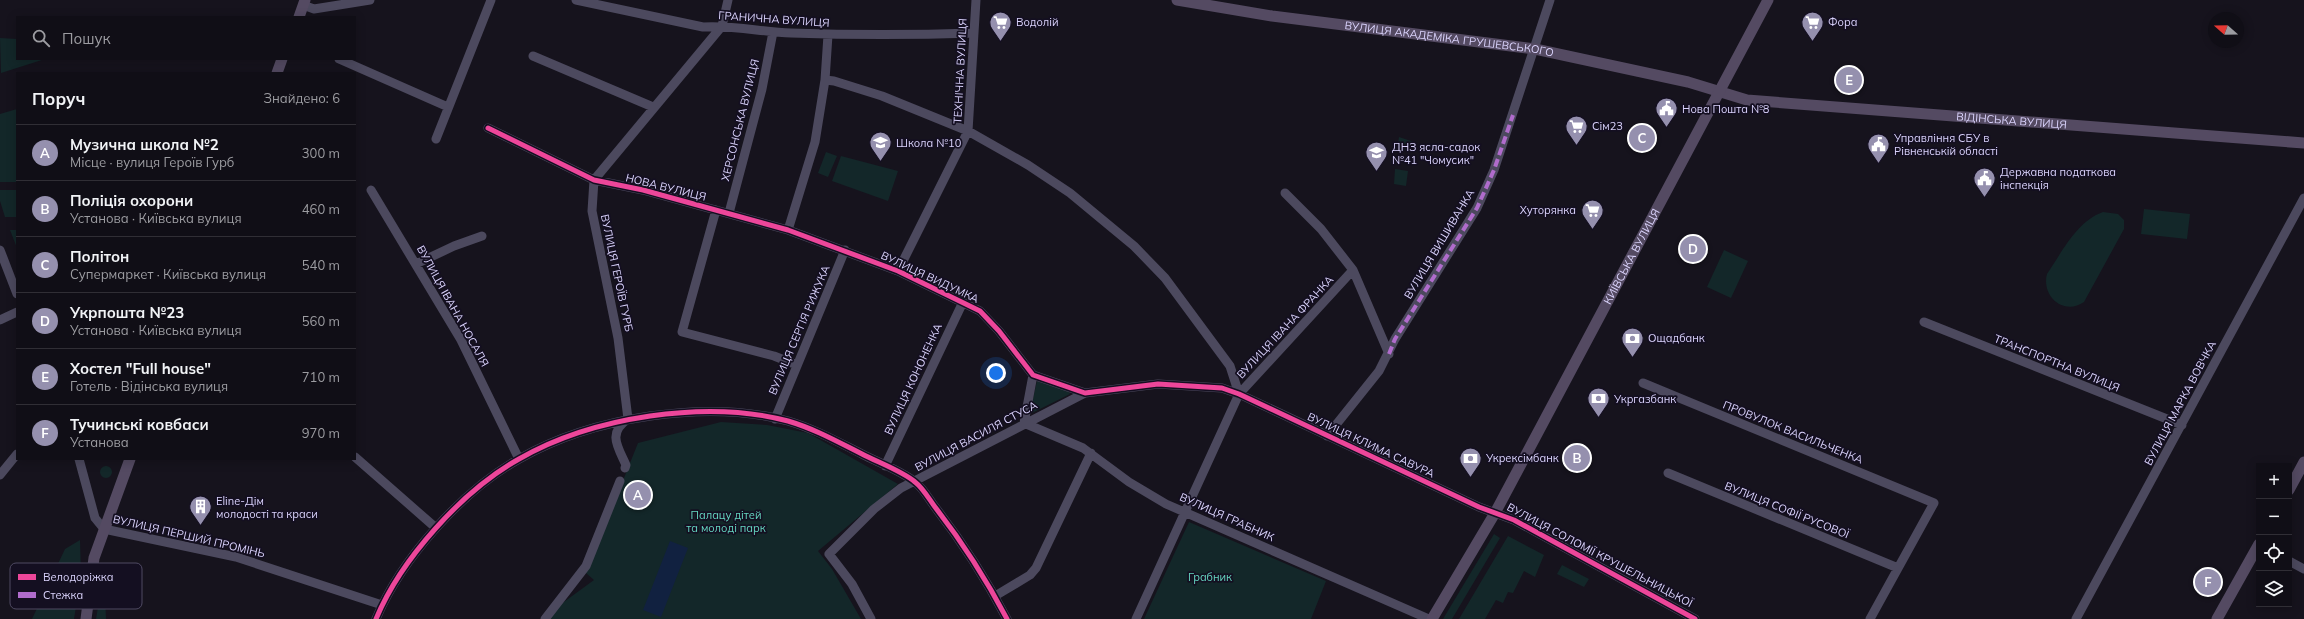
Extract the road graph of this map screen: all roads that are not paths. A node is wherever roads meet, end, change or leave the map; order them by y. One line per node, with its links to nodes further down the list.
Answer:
1 (370, 0): 9 (street)
2 (492, 0): 22 (street)
3 (576, 0): 11 (street, ГРАНИЧНА ВУЛИЦЯ)
4 (728, 0): 11 (street)
5 (976, 0): 13 (street, ТЕХНІЧНА ВУЛИЦЯ)
6 (1177, 0): 15 (main road, ВУЛИЦЯ АКАДЕМІКА ГРУШЕВСЬКОГО)
7 (1550, 0): 15 (street, ВУЛИЦЯ ВИШИВАНКА)
8 (1768, 0): 21 (main road, КИЇВСЬКА ВУЛИЦЯ)
9 (304, 3): 10 (main road)
10 (299, 16)
11 (722, 26): 12 (street, ГРАНИЧНА ВУЛИЦЯ); 23 (street)
12 (773, 32): 14 (street, ГРАНИЧНА ВУЛИЦЯ); 33 (street, ХЕРСОНСЬКА ВУЛИЦЯ)
13 (974, 33): 14 (street, ГРАНИЧНА ВУЛИЦЯ); 25 (street, ТЕХНІЧНА ВУЛИЦЯ)
14 (828, 34): 20 (street)
15 (1536, 49): 21 (main road, ВУЛИЦЯ АКАДЕМІКА ГРУШЕВСЬКОГО); 46 (street, ВУЛИЦЯ ВИШИВАНКА)
16 (533, 56): 23 (street)
17 (282, 60): 19 (main road)
18 (341, 60): 22 (street)
19 (277, 72)
20 (825, 80): 25 (street); 34 (street)
21 (1720, 92): 27 (main road, ВІДІНСЬКА ВУЛИЦЯ); 72 (main road, КИЇВСЬКА ВУЛИЦЯ)
22 (448, 107): 26 (street)
23 (653, 107): 28 (street)
24 (488, 128): 28 (street, НОВА ВУЛИЦЯ)
25 (968, 131): 39 (street, ТЕХНІЧНА ВУЛИЦЯ); 51 (street)
26 (436, 139)
27 (2304, 143)
28 (594, 180): 32 (street, НОВА ВУЛИЦЯ); 53 (street, ВУЛИЦЯ ГЕРОЇВ ГУРБ)
29 (371, 190): 38 (street, ВУЛИЦЯ ІВАНА НОСАЛЯ)
30 (1285, 193): 40 (street)
31 (2304, 198): 55 (street, ВУЛИЦЯ МАРКА ВОВЧКА)
32 (716, 210): 33 (street, НОВА ВУЛИЦЯ); 47 (street)
33 (729, 214): 34 (street, НОВА ВУЛИЦЯ)
34 (788, 230): 37 (street, НОВА ВУЛИЦЯ)
35 (482, 236): 38 (street)
36 (0, 250): 41 (street)
37 (844, 250): 39 (street, ВУЛИЦЯ ВИДУМКА); 47 (street, ВУЛИЦЯ СЕРГІЯ РИЖУКА)
38 (416, 264): 60 (street, ВУЛИЦЯ ІВАНА НОСАЛЯ)
39 (898, 270): 42 (street, ВУЛИЦЯ ВИДУМКА)
40 (1354, 270): 46 (street); 51 (street, ВУЛИЦЯ ІВАНА ФРАНКА)
41 (16, 291)
42 (963, 302): 48 (street, ВУЛИЦЯ ВИДУМКА); 64 (street, ВУЛИЦЯ КОНОНЕНКА)
43 (16, 312): 44 (street)
44 (0, 320)
45 (1924, 322): 55 (street, ТРАНСПОРТНА ВУЛИЦЯ)
46 (1389, 354): 56 (street, ВУЛИЦЯ ВИШИВАНКА)
47 (796, 365): 52 (street, ВУЛИЦЯ СЕРГІЯ РИЖУКА)
48 (1033, 375): 50 (street); 54 (street)
49 (1643, 383): 78 (street, ПРОВУЛОК ВАСИЛЬЧЕНКА)
50 (1085, 393): 51 (street); 54 (street, ВУЛИЦЯ ВАСИЛЯ СТУСА)
51 (1239, 394): 56 (street, ВУЛИЦЯ КЛИМА САВУРА); 71 (street, ВУЛИЦЯ ІВАНА ФРАНКА)
52 (775, 418): 53 (street); 64 (street)
53 (628, 419): 60 (street); 65 (street)
54 (1024, 423): 57 (street, ВУЛИЦЯ ГРАБНИК); 69 (street, ВУЛИЦЯ ВАСИЛЯ СТУСА)
55 (2182, 425): 93 (street, ВУЛИЦЯ МАРКА ВОВЧКА)
56 (1327, 436): 72 (street, ВУЛИЦЯ КЛИМА САВУРА)
57 (1091, 453): 71 (street, ВУЛИЦЯ ГРАБНИК); 80 (street)
58 (16, 455): 67 (street)
59 (356, 458): 73 (street)
60 (519, 458): 73 (street)
61 (79, 460): 74 (street)
62 (130, 460): 74 (main road)
63 (2304, 462): 70 (main road)
64 (885, 466): 69 (street)
65 (626, 468)
66 (1668, 473): 78 (street, ВУЛИЦЯ СОФІЇ РУСОВОЇ)
67 (0, 475)
68 (620, 481): 85 (street)
69 (916, 482): 80 (street); 86 (street, ВУЛИЦЯ ВАСИЛЯ СТУСА)
70 (2292, 484)
71 (1185, 512): 88 (street, ВУЛИЦЯ ІВАНА ФРАНКА); 89 (street, ВУЛИЦЯ ГРАБНИК)
72 (1494, 513): 90 (main road, КИЇВСЬКА ВУЛИЦЯ); 91 (street, ВУЛИЦЯ СОЛОМІЇ КРУШЕЛЬНИЦЬКОЇ)
73 (436, 528): 81 (street)
74 (104, 529): 76 (main road); 81 (street, ВУЛИЦЯ ПЕРШИЙ ПРОМІНЬ)
75 (2256, 549): 94 (main road)
76 (93, 563)
77 (2292, 563): 79 (street)
78 (1898, 568): 92 (street)
79 (2304, 569)
80 (995, 596): 87 (street)
81 (382, 606): 84 (street)
82 (87, 609): 83 (main road)
83 (86, 619)
84 (376, 619)
85 (546, 619)
86 (871, 619)
87 (1007, 619)
88 (1136, 619)
89 (1429, 619)
90 (1432, 619)
91 (1695, 619)
92 (1870, 619)
93 (2076, 619)
94 (2217, 619)

